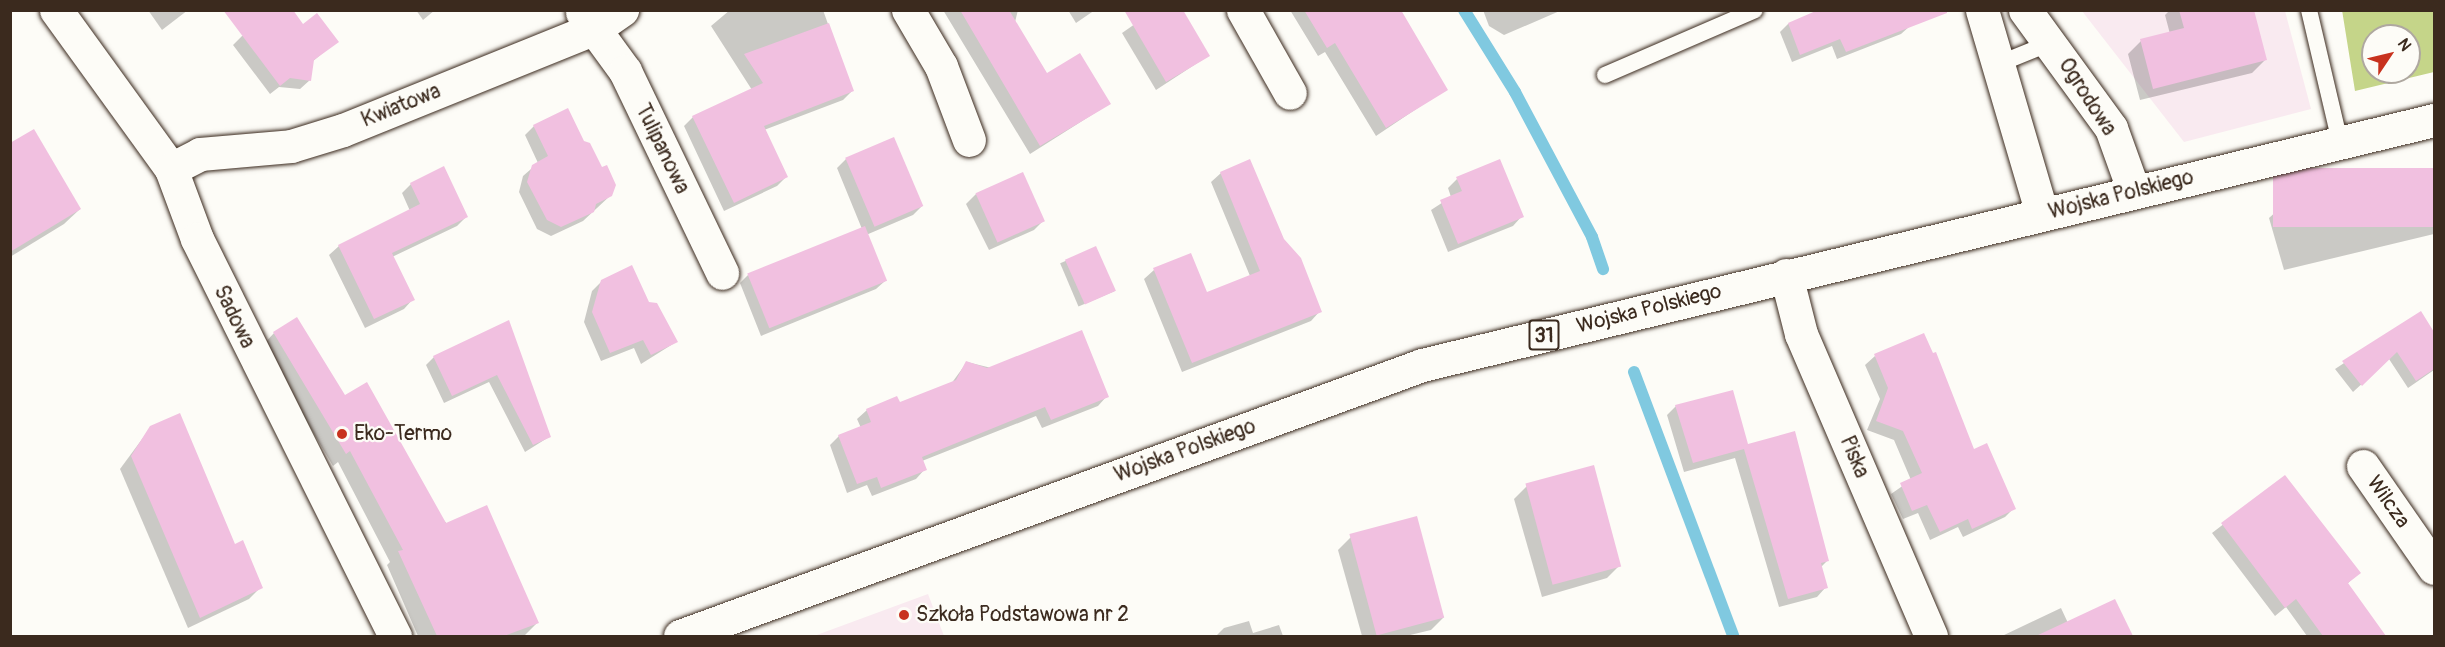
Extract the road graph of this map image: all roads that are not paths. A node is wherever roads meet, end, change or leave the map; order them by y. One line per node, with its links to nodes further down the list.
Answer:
1 (56, 10): 17 (street, Sadowa)
2 (622, 10): 9 (street, Kwiatowa)
3 (908, 10): 15 (street)
4 (1243, 10): 13 (street)
5 (1755, 10): 12 (lane)
6 (1982, 10): 11 (street)
7 (2025, 10): 10 (street, Ogrodowa)
8 (2309, 10): 16 (lane)
9 (589, 19): 17 (street, Kwiatowa); 20 (street, Tulipanowa)
10 (2050, 43): 11 (lane); 18 (street, Ogrodowa)
11 (2001, 63): 19 (street)
12 (1605, 75)
13 (1290, 93)
14 (2434, 120): 16 (street, Wojska Polskiego / 31)
15 (969, 140)
16 (2340, 142): 18 (street, Wojska Polskiego / 31)
17 (171, 169): 24 (street, Sadowa)
18 (2134, 192): 19 (street, Wojska Polskiego / 31)
19 (2042, 214): 21 (street, Wojska Polskiego / 31)
20 (722, 273)
21 (1786, 275): 25 (street, Wojska Polskiego / 31); 26 (street, Piska)
22 (2363, 466): 23 (street, Wilcza)
23 (2434, 568)
24 (395, 636)
25 (680, 636)
26 (1931, 636)

